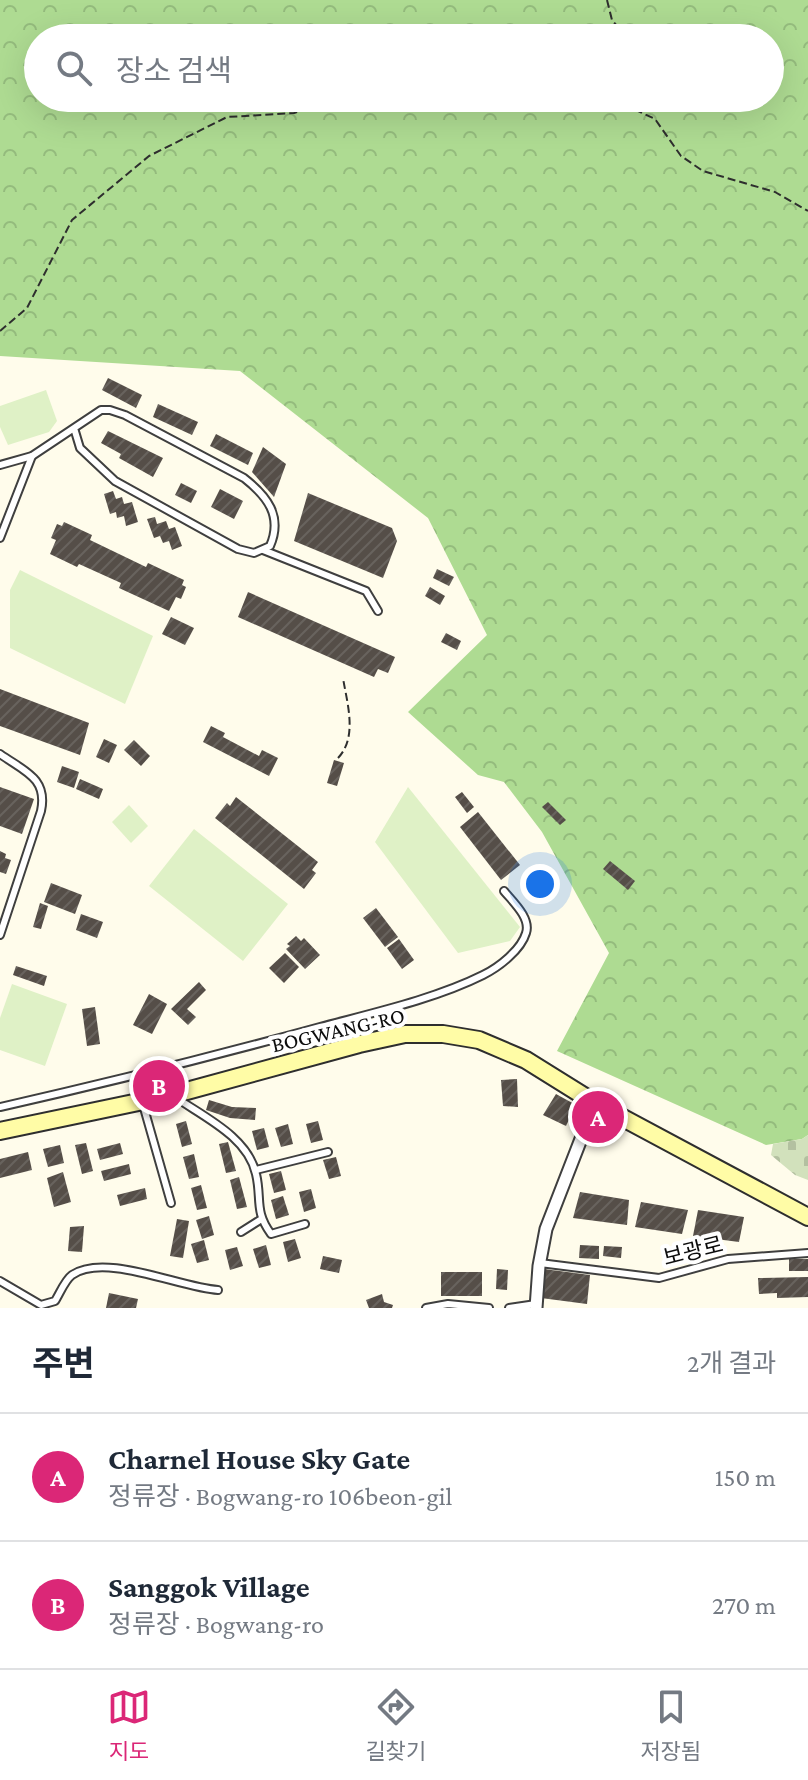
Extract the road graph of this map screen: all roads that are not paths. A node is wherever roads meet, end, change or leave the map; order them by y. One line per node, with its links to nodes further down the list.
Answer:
1 (74, 428): 2 (lane); 5 (lane); 5 (lane)
2 (32, 456): 3 (lane); 4 (lane)
3 (0, 465)
4 (0, 538)
5 (263, 550): 6 (lane)
6 (378, 611)
7 (0, 754): 9 (lane)
8 (504, 891): 13 (lane)
9 (0, 935)
10 (172, 1095): 11 (main road, BOGWANG-RO); 12 (main road, BOGWANG-RO); 16 (lane)
11 (142, 1101): 14 (main road, BOGWANG-RO); 17 (lane)
12 (595, 1103): 18 (main road, BOGWANG-RO); 23 (street)
13 (0, 1107)
14 (0, 1131)
15 (328, 1152): 16 (lane)
16 (256, 1170): 19 (lane)
17 (171, 1203)
18 (808, 1217)
19 (260, 1220): 20 (lane); 21 (lane)
20 (305, 1224)
21 (241, 1232)
22 (808, 1253): 23 (lane, 보광로)
23 (540, 1263): 26 (street)
24 (0, 1281): 25 (lane)
25 (218, 1290)
26 (536, 1306): 29 (lane)
27 (426, 1308): 28 (lane)
28 (489, 1308)
29 (509, 1308)

